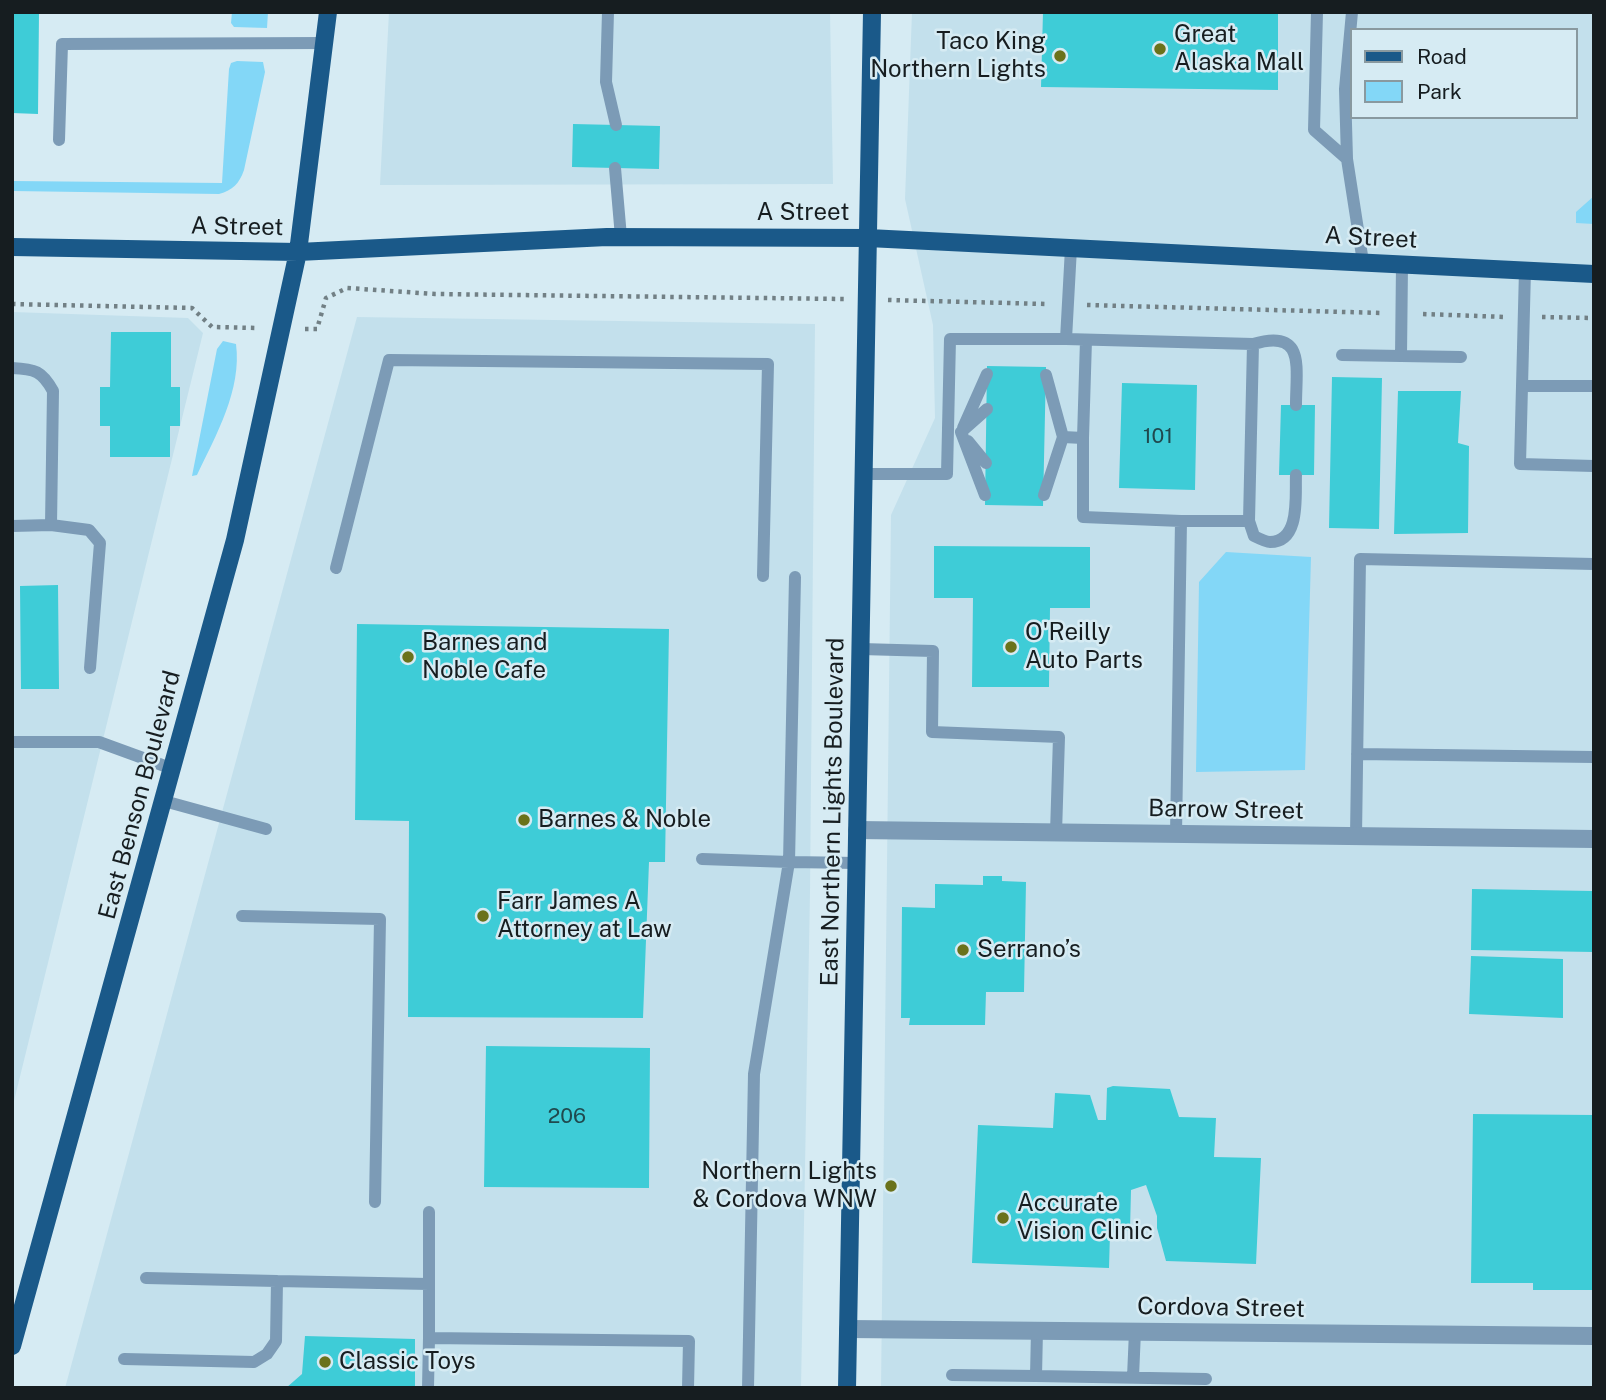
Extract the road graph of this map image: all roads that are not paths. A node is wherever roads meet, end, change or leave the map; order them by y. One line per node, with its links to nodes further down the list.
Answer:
1 (328, 12): 6 (main road, East Benson Boulevard)
2 (608, 12): 7 (lane)
3 (872, 12): 12 (main road, East Northern Lights Boulevard)
4 (1317, 12): 9 (lane)
5 (1350, 34): 9 (lane)
6 (324, 43): 8 (lane); 15 (main road, East Benson Boulevard)
7 (616, 125)
8 (59, 140)
9 (1347, 159): 16 (lane)
10 (615, 168): 11 (lane)
11 (621, 237): 12 (main road, A Street); 15 (main road, A Street)
12 (868, 238): 14 (main road, A Street); 41 (main road, East Northern Lights Boulevard)
13 (12, 247): 15 (main road, A Street)
14 (1071, 248): 16 (main road, A Street); 20 (lane)
15 (298, 252): 58 (main road, East Benson Boulevard)
16 (1363, 262): 17 (main road, A Street)
17 (1402, 264): 18 (main road, A Street); 24 (lane)
18 (1525, 270): 19 (main road, A Street); 29 (lane)
19 (1594, 274)
20 (1066, 339): 21 (lane); 34 (lane)
21 (1086, 340): 22 (lane); 37 (lane)
22 (1253, 344): 31 (lane); 46 (lane)
23 (1342, 355): 24 (lane)
24 (1401, 356): 25 (lane)
25 (1461, 357)
26 (12, 368): 47 (lane)
27 (987, 374): 35 (lane)
28 (1046, 375): 36 (lane)
29 (1522, 386): 30 (lane); 40 (lane)
30 (1594, 386)
31 (1296, 405)
32 (987, 409): 35 (lane)
33 (1045, 410): 36 (lane)
34 (947, 431): 35 (lane); 41 (lane)
35 (961, 432): 38 (lane); 43 (lane)
36 (1063, 438): 37 (lane); 39 (lane); 44 (lane)
37 (1083, 438): 45 (lane)
38 (985, 463)
39 (1044, 464)
40 (1594, 466)
41 (864, 474): 53 (main road, East Northern Lights Boulevard)
42 (1296, 475): 46 (lane)
43 (985, 495)
44 (1044, 495)
45 (1181, 521): 46 (lane); 63 (lane)
46 (1249, 521)
47 (51, 525): 48 (lane); 54 (lane)
48 (12, 526)
49 (1594, 564): 56 (lane)
50 (336, 568): 51 (lane)
51 (763, 576)
52 (795, 577): 67 (lane)
53 (861, 649): 61 (main road, East Northern Lights Boulevard); 62 (lane)
54 (90, 668)
55 (12, 742): 58 (lane)
56 (1357, 754): 57 (lane); 64 (lane)
57 (1594, 757)
58 (173, 769): 59 (main road, East Benson Boulevard)
59 (164, 801): 60 (lane); 80 (main road, East Benson Boulevard)
60 (266, 829)
61 (857, 830): 62 (street, Barrow Street); 68 (main road, East Northern Lights Boulevard)
62 (1056, 833): 63 (street, Barrow Street)
63 (1176, 834): 64 (street, Barrow Street)
64 (1356, 836): 65 (street, Barrow Street)
65 (1594, 839)
66 (702, 859): 67 (lane)
67 (789, 862): 68 (lane); 88 (lane)
68 (857, 863): 75 (main road, East Northern Lights Boulevard)
69 (243, 916): 70 (lane)
70 (375, 1202)
71 (429, 1212): 74 (lane)
72 (146, 1278): 73 (lane)
73 (277, 1281): 74 (lane); 81 (lane)
74 (429, 1284): 79 (lane)
75 (848, 1329): 76 (street, Cordova Street); 89 (main road, East Northern Lights Boulevard)
76 (1037, 1330): 77 (street, Cordova Street); 83 (lane)
77 (1135, 1331): 78 (street, Cordova Street); 84 (lane)
78 (1594, 1336)
79 (429, 1338): 86 (lane); 87 (lane)
80 (12, 1346)
81 (124, 1359)
82 (952, 1375): 83 (lane)
83 (1036, 1376): 84 (lane)
84 (1133, 1377): 85 (lane)
85 (1206, 1379)
86 (428, 1388)
87 (688, 1388)
88 (748, 1388)
89 (847, 1388)

